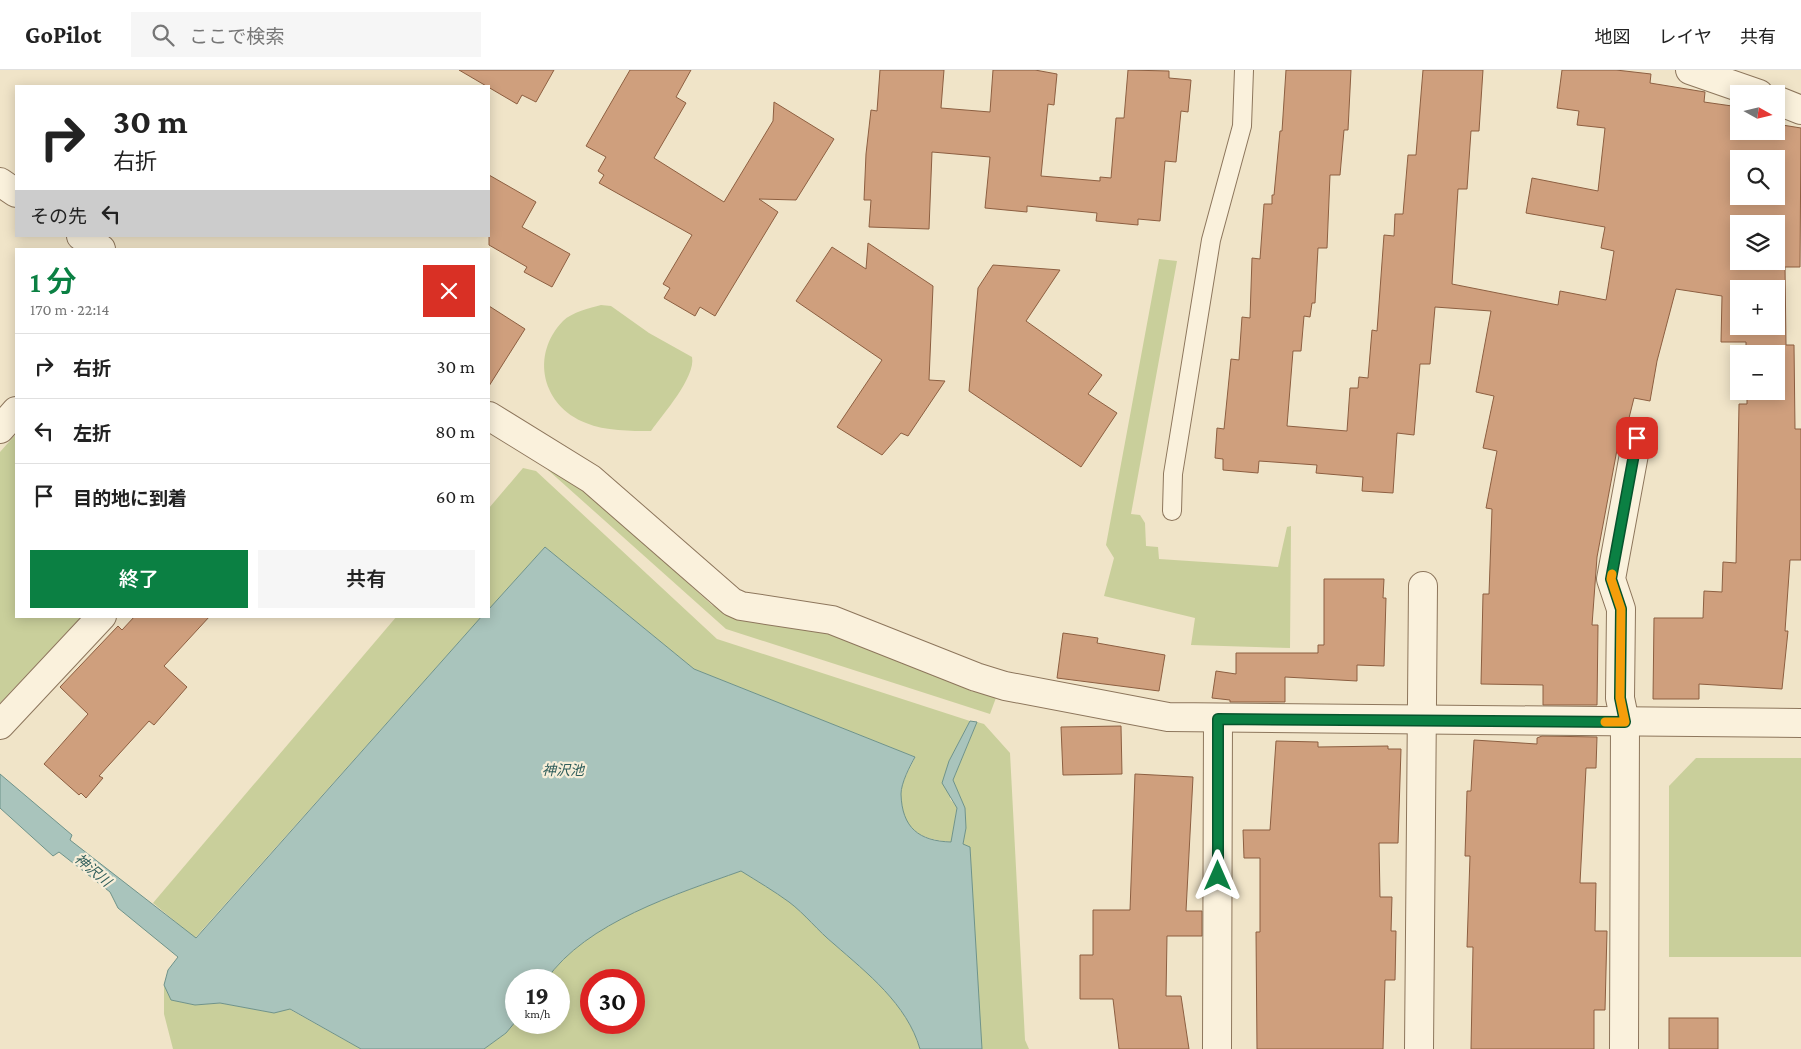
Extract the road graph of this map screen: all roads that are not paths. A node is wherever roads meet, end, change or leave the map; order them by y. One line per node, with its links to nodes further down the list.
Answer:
1 (1244, 70): 14 (lane)
2 (1690, 70): 3 (street)
3 (1733, 85)
4 (1785, 104): 5 (street)
5 (1801, 110)
6 (0, 182): 7 (street)
7 (15, 192)
8 (83, 237): 9 (street)
9 (99, 248)
10 (15, 413): 12 (street)
11 (490, 417): 17 (street)
12 (0, 429)
13 (1637, 438): 19 (street)
14 (1172, 511)
15 (1423, 586): 18 (street)
16 (100, 618): 21 (street)
17 (1218, 719): 18 (street); 22 (street)
18 (1420, 719): 19 (street); 23 (street)
19 (1625, 722): 20 (street); 24 (street)
20 (1801, 723)
21 (0, 725)
22 (1217, 1049)
23 (1419, 1049)
24 (1624, 1049)

